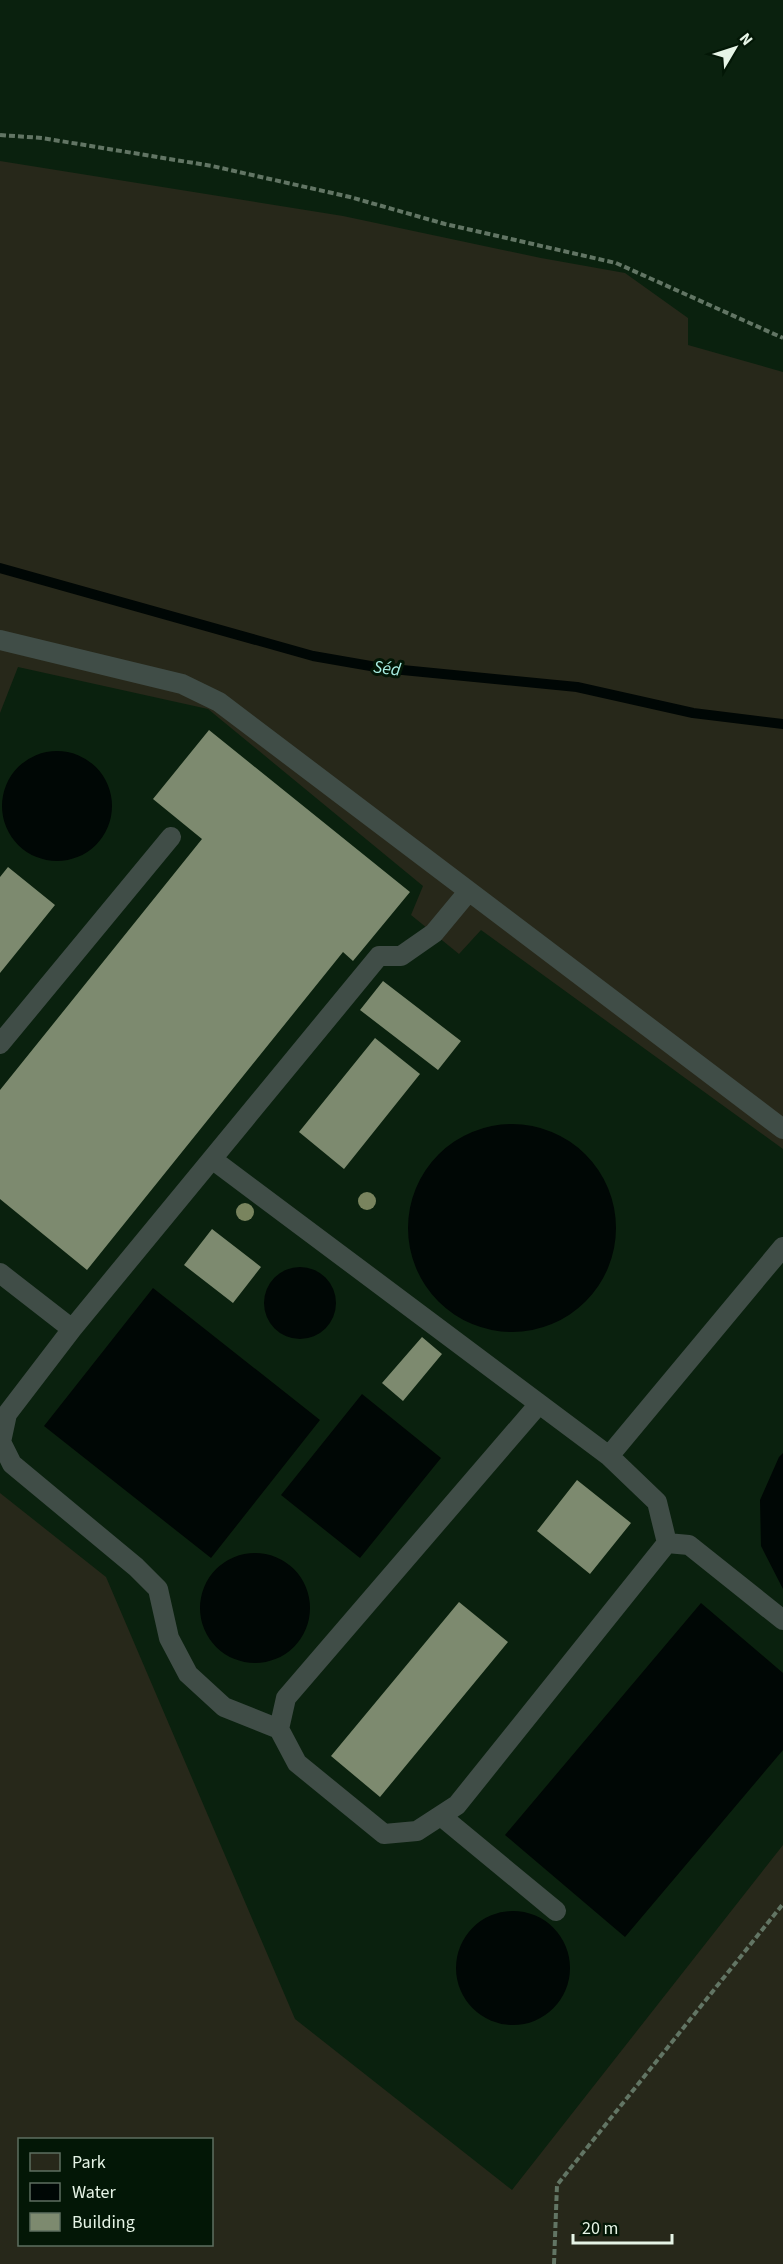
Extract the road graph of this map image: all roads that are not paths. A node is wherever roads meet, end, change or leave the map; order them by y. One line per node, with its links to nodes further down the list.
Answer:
1 (0, 640): 3 (lane)
2 (171, 837): 4 (lane)
3 (468, 892): 5 (lane); 6 (lane)
4 (0, 1044)
5 (783, 1129)
6 (212, 1160): 9 (lane); 10 (lane)
7 (783, 1247): 11 (lane)
8 (0, 1273): 9 (lane)
9 (72, 1329): 14 (lane)
10 (539, 1404): 11 (lane); 14 (lane)
11 (609, 1456): 12 (lane)
12 (667, 1543): 13 (lane); 15 (lane)
13 (783, 1620)
14 (279, 1729): 15 (lane)
15 (441, 1816): 16 (lane)
16 (556, 1911)

